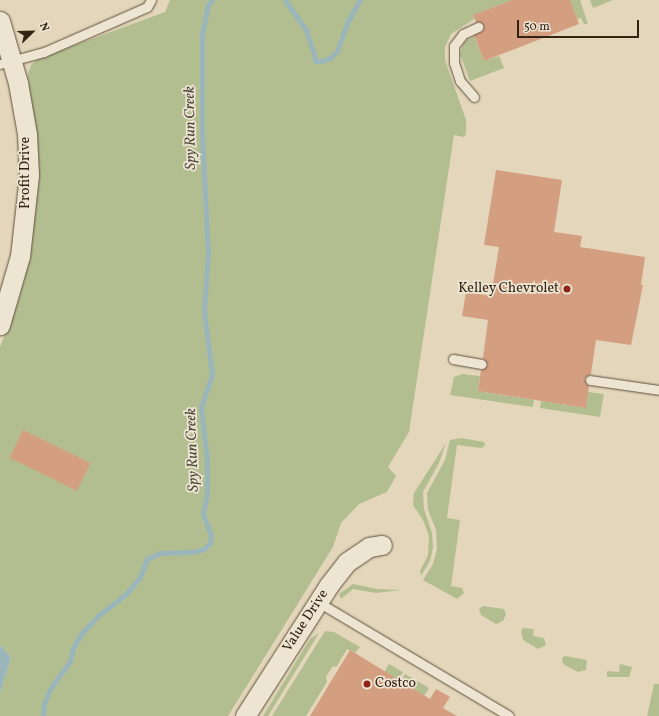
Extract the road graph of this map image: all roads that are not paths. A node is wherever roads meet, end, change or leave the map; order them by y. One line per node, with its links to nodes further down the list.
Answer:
1 (151, 0): 4 (lane)
2 (0, 21): 4 (street, Profit Drive)
3 (478, 27): 5 (lane)
4 (6, 62): 6 (street, Profit Drive)
5 (474, 97)
6 (0, 325)
7 (453, 359): 8 (lane)
8 (482, 364)
9 (590, 380): 10 (lane)
10 (659, 390)
11 (382, 545): 12 (street, Value Drive)
12 (318, 602): 13 (street, Value Drive); 14 (lane)
13 (245, 716)
14 (508, 716)

